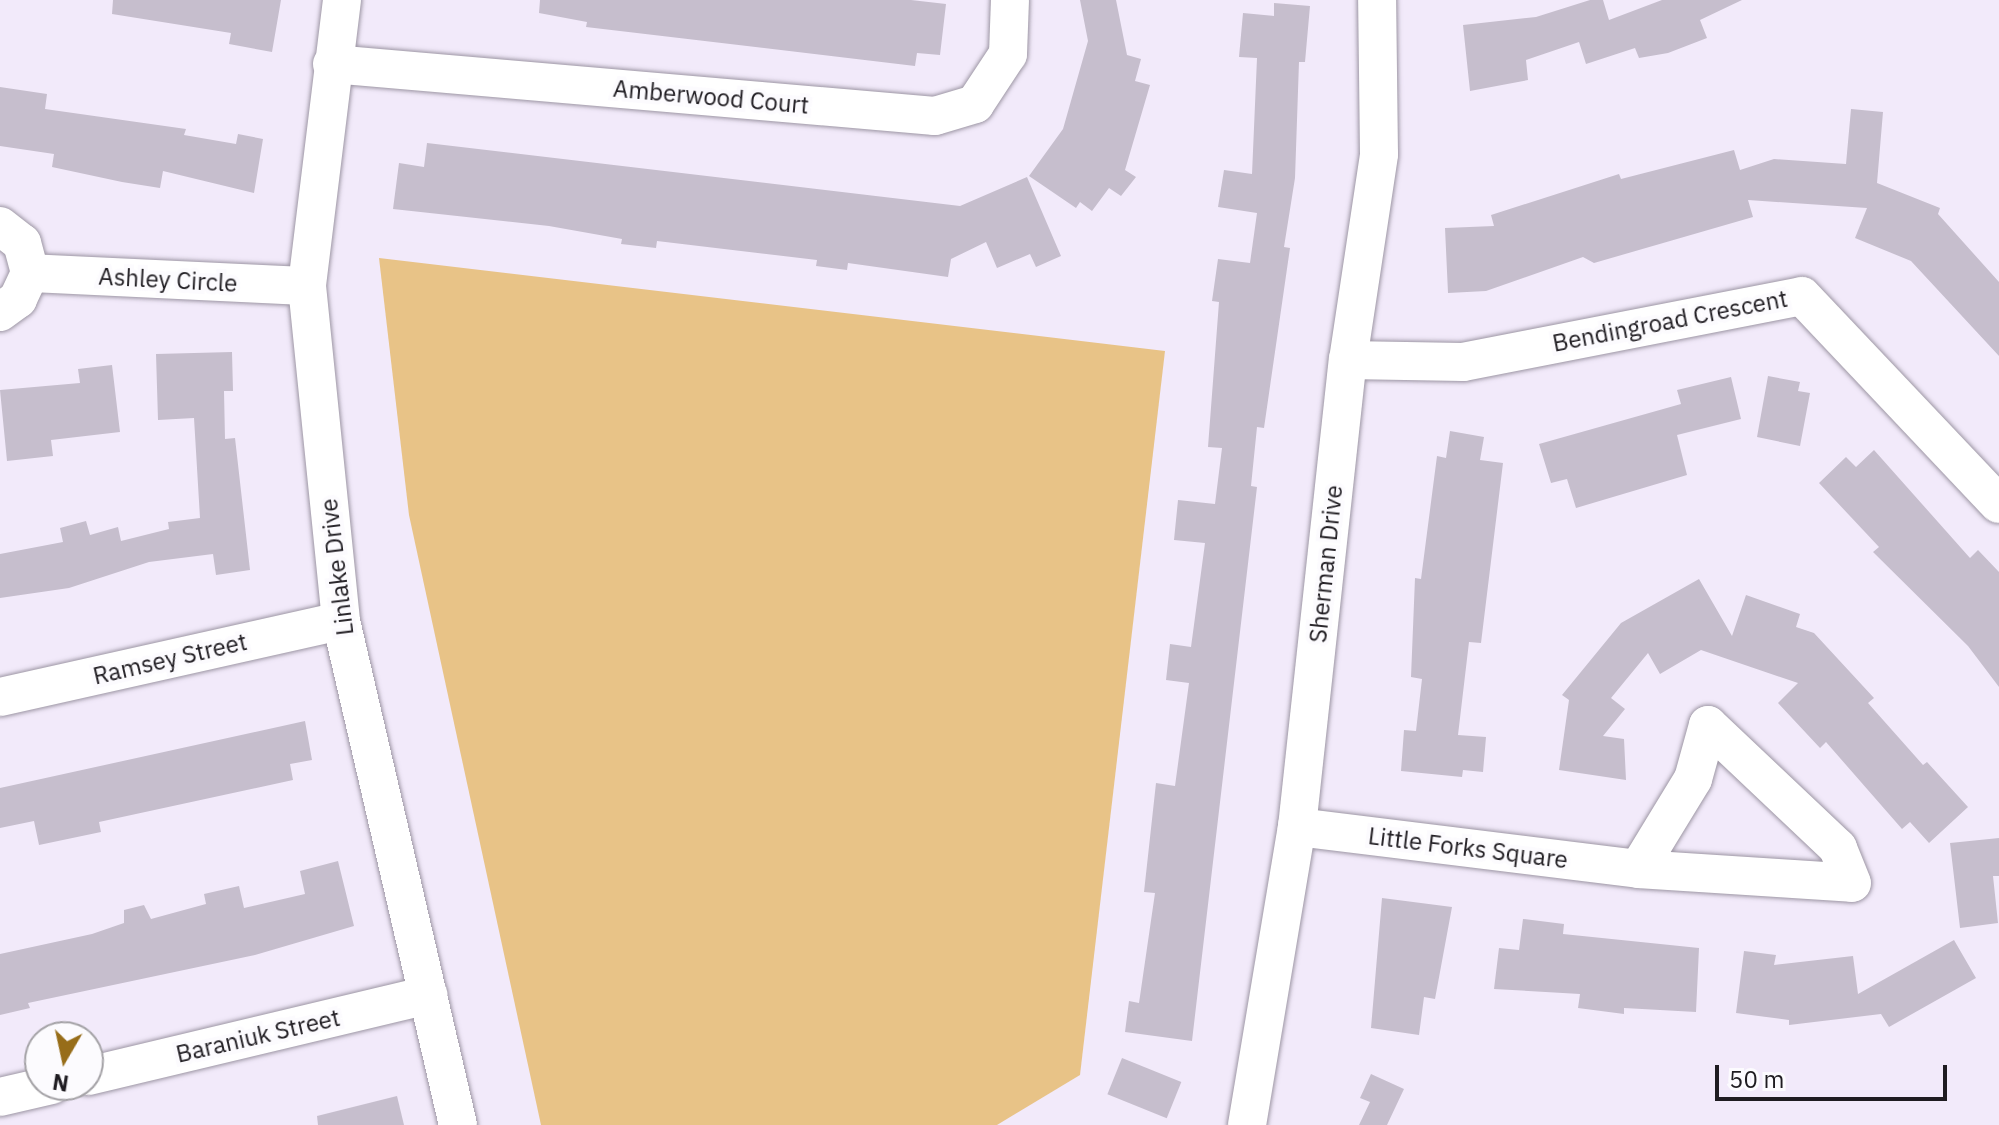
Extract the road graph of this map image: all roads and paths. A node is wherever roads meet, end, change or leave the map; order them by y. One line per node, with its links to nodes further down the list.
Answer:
1 (342, 0): 4 (street, Linlake Drive)
2 (1010, 0): 4 (street, Amberwood Court)
3 (1377, 0): 9 (street, Sherman Drive)
4 (332, 64): 7 (street, Linlake Drive)
5 (0, 226): 6 (street)
6 (30, 273): 7 (street, Ashley Circle); 8 (street)
7 (307, 286): 11 (street, Linlake Drive)
8 (0, 312)
9 (1348, 360): 10 (street, Bendingroad Crescent); 13 (street, Sherman Drive)
10 (1999, 504)
11 (341, 621): 12 (street, Ramsey Street); 15 (street, Linlake Drive)
12 (0, 697)
13 (1297, 827): 14 (street, Little Forks Square); 20 (street, Sherman Drive)
14 (1638, 869): 14 (street, Little Forks Square)
15 (429, 995): 16 (street, Baraniuk Street); 19 (street, Linlake Drive)
16 (104, 1072)
17 (24, 1091): 18 (street)
18 (0, 1097)
19 (458, 1125)
20 (1247, 1125)

